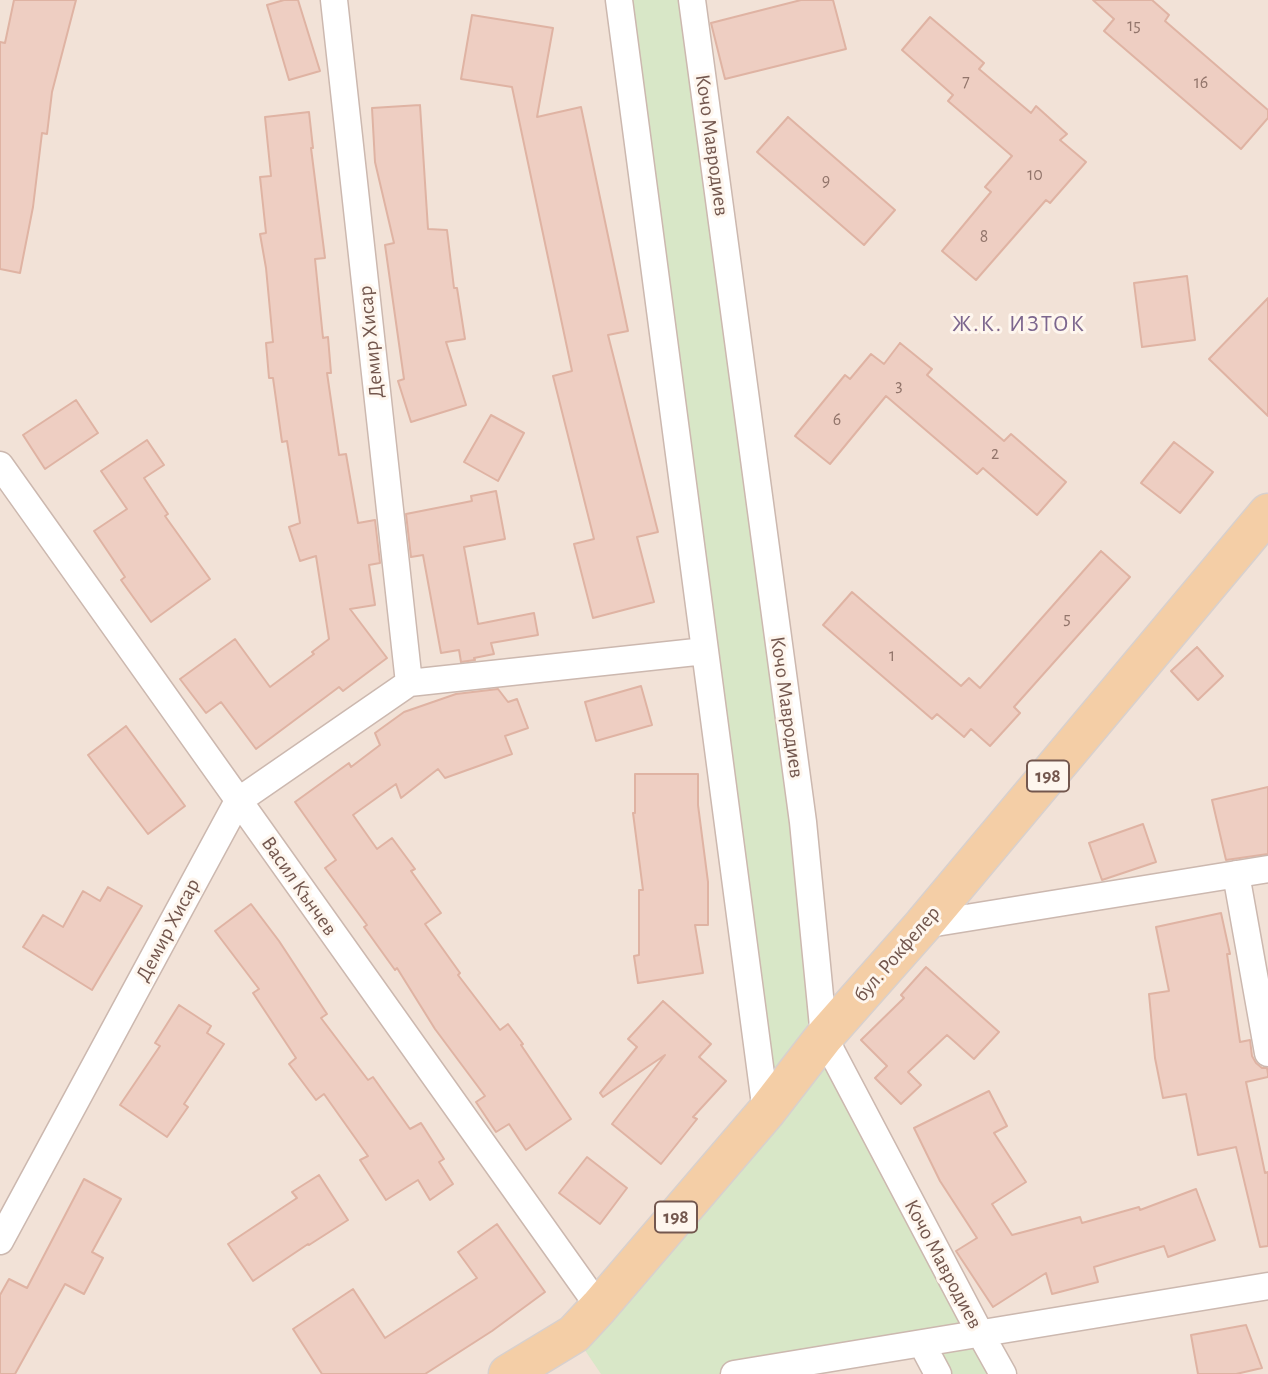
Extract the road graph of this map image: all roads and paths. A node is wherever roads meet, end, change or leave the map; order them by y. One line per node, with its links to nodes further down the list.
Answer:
1 (334, 0): 7 (street, Демир Хисар)
2 (618, 0): 6 (street)
3 (692, 0): 12 (street, Кочо Мавродиев)
4 (0, 465): 8 (street, Васил Кънчев)
5 (1268, 513): 11 (main road, бул. Рокфелер / 198)
6 (705, 651): 7 (street, Демир Хисар); 14 (street)
7 (409, 683): 8 (street, Демир Хисар)
8 (238, 801): 15 (street, Демир Хисар); 17 (street, Васил Кънчев)
9 (1268, 869): 10 (street)
10 (1236, 874): 11 (street); 13 (street)
11 (923, 925): 12 (main road, бул. Рокфелер / 198)
12 (824, 1037): 14 (main road, бул. Рокфелер / 198); 18 (street, Кочо Мавродиев)
13 (1268, 1053)
14 (766, 1112): 17 (main road, бул. Рокфелер / 198)
15 (0, 1241)
16 (1268, 1286): 18 (street)
17 (599, 1307): 20 (main road, бул. Рокфелер / 198)
18 (980, 1334): 19 (street); 23 (street, Кочо Мавродиев)
19 (922, 1344): 21 (street); 22 (street)
20 (517, 1373)
21 (734, 1374)
22 (938, 1374)
23 (1003, 1374)

